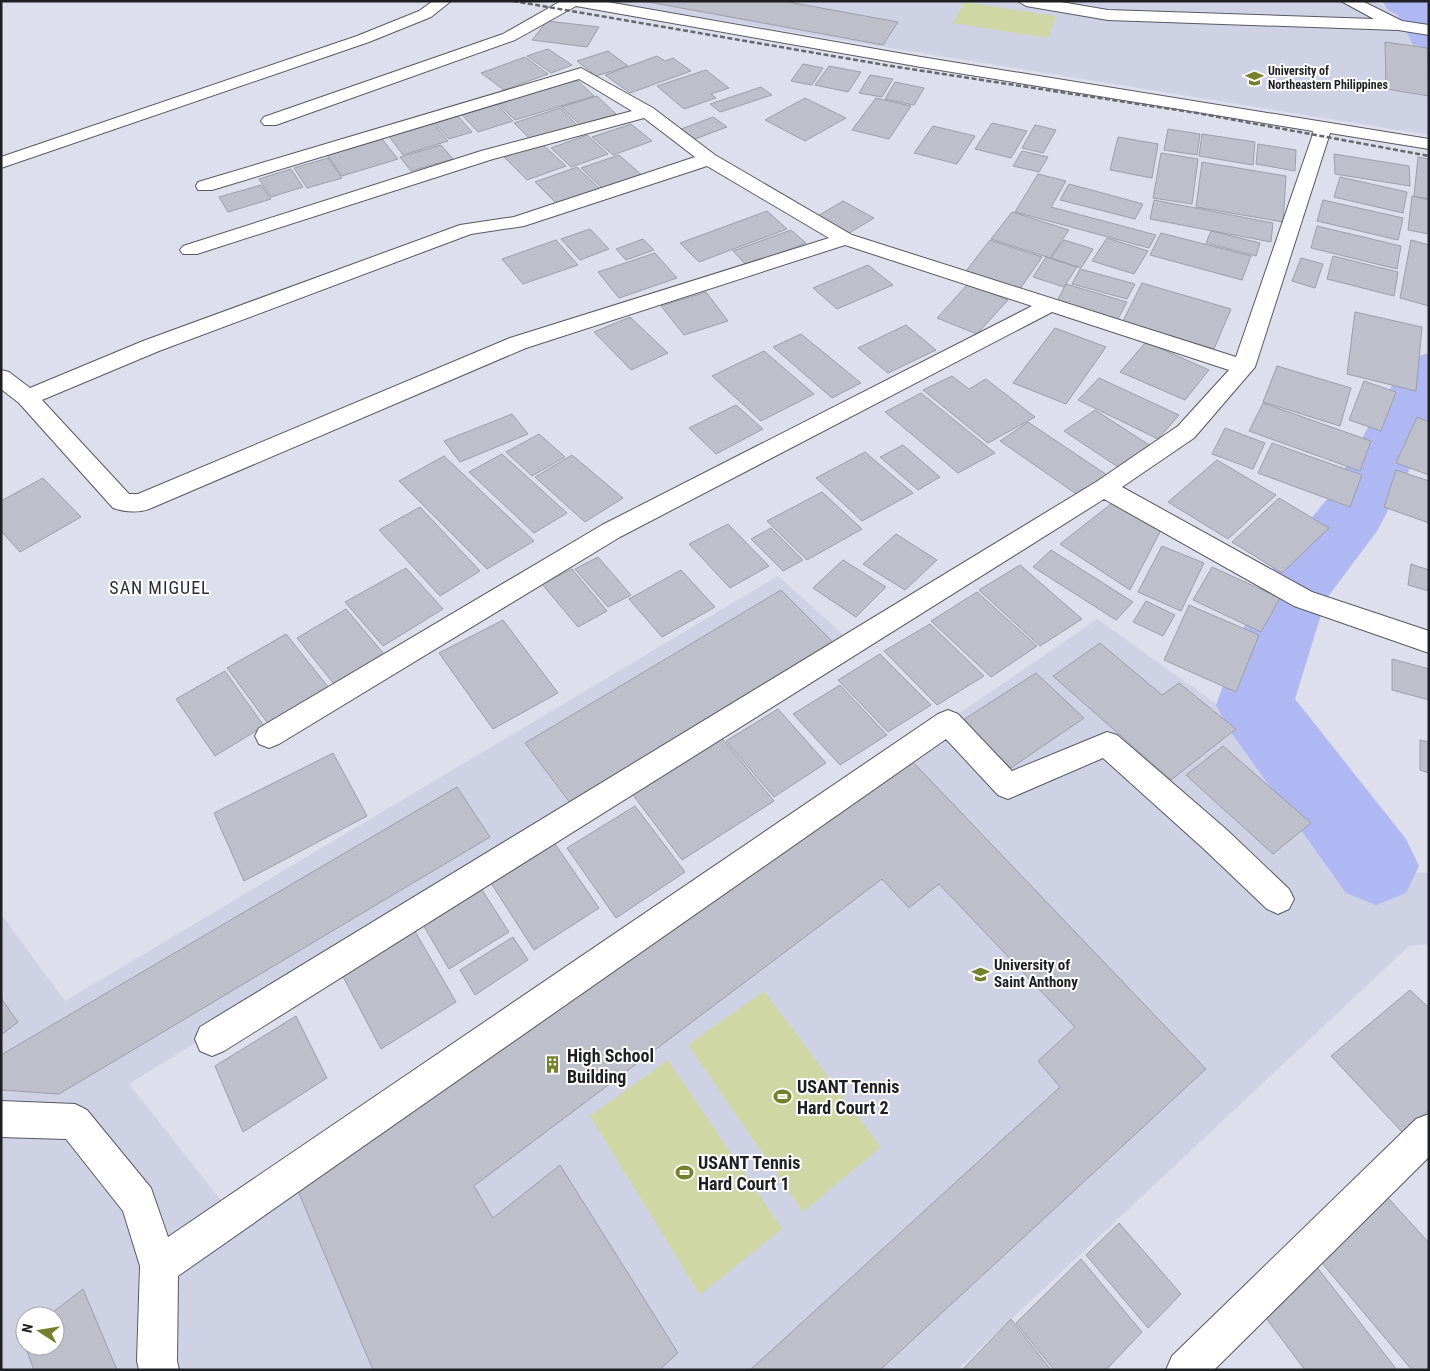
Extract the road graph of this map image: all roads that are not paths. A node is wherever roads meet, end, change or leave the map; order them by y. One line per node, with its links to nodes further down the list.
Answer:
1 (443, 1): 14 (street)
2 (574, 1): 10 (street); 11 (street)
3 (1026, 1): 6 (street)
4 (1195, 1): 6 (street)
5 (1349, 1): 7 (street)
6 (1179, 18): 7 (street)
7 (1405, 26): 8 (street)
8 (1429, 30)
9 (647, 112): 13 (street); 15 (street); 17 (street)
10 (270, 121)
11 (1322, 127): 12 (street); 19 (street)
12 (1429, 144)
13 (709, 159): 16 (street); 21 (street)
14 (1, 163)
15 (205, 186)
16 (845, 239): 18 (street); 21 (street)
17 (190, 250)
18 (1050, 305): 19 (street); 24 (street)
19 (1244, 367): 22 (street)
20 (1, 377): 21 (street)
21 (27, 398)
22 (1104, 488): 23 (street); 26 (street)
23 (1429, 642)
24 (270, 736)
25 (1278, 899): 29 (street)
26 (212, 1039)
27 (1, 1119): 29 (street)
28 (1429, 1132): 31 (street)
29 (159, 1266): 30 (street)
30 (159, 1370)
31 (1186, 1370)

